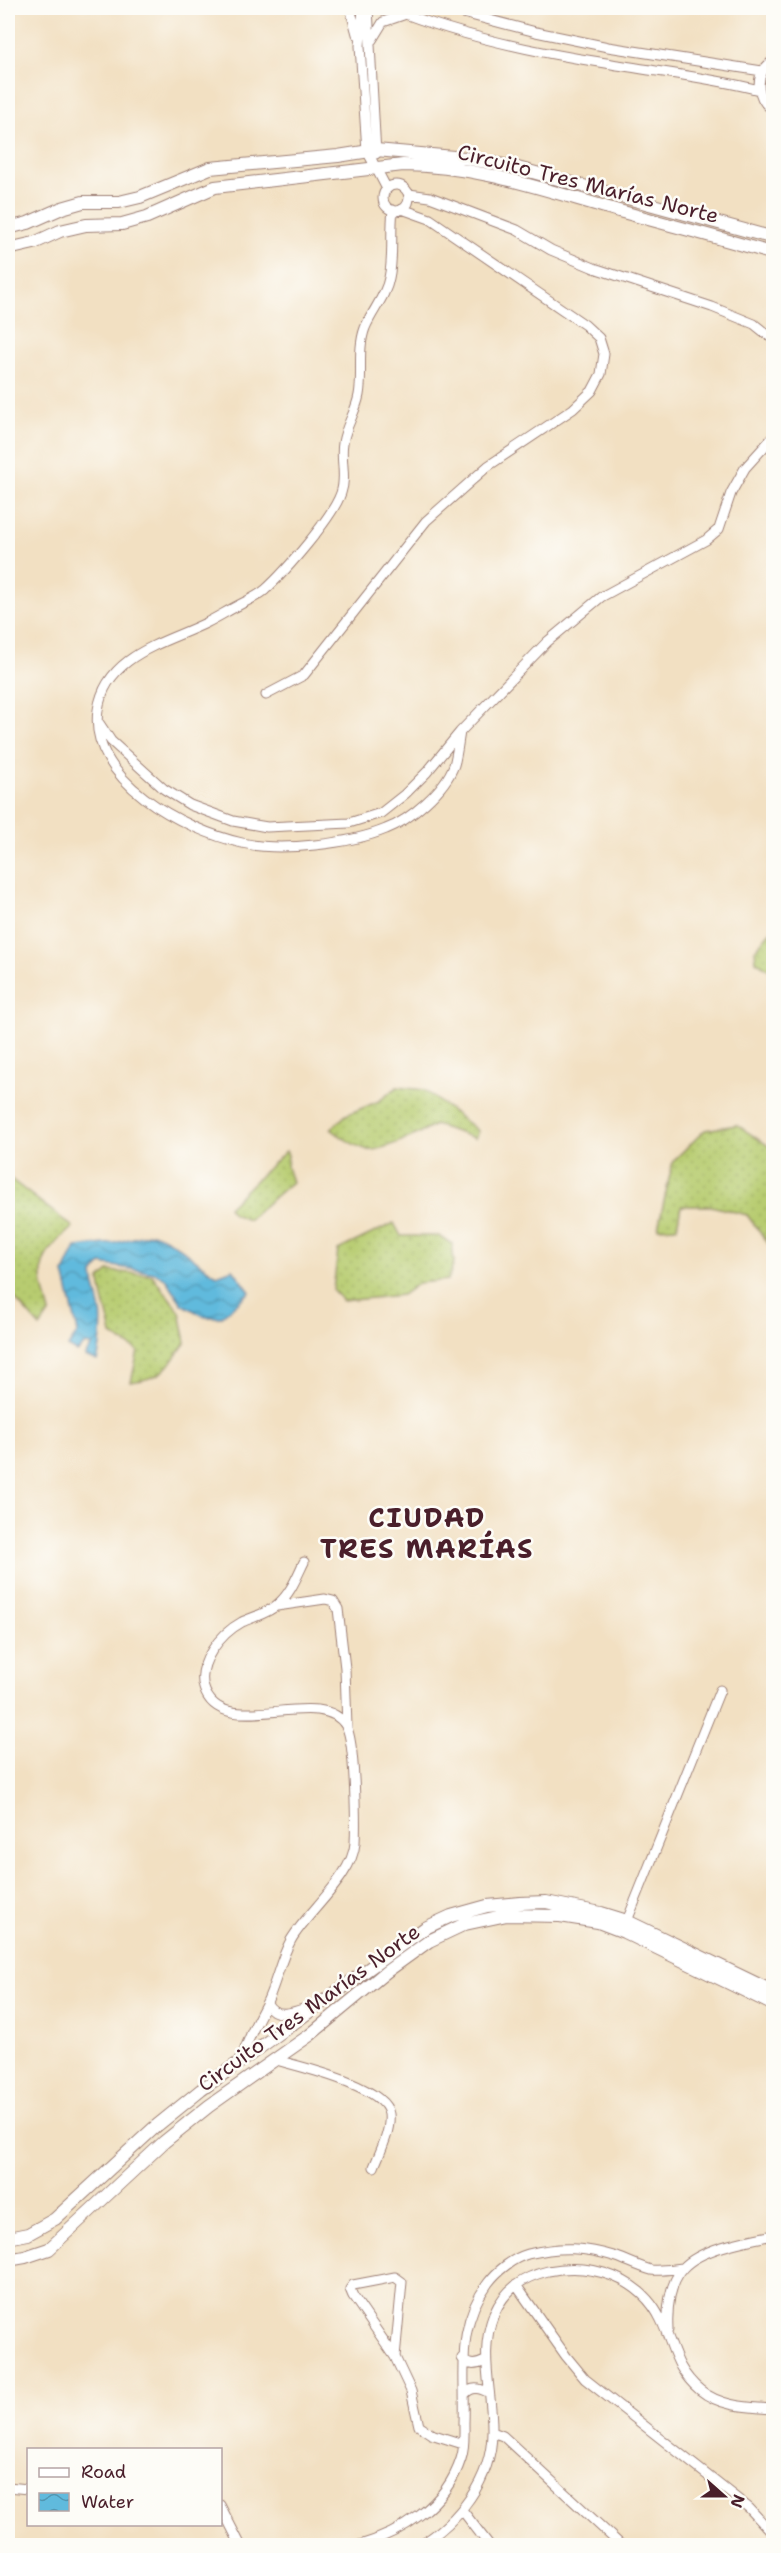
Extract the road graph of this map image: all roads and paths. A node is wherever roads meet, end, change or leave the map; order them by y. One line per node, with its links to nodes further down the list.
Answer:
1 (350, 8): 7 (street)
2 (363, 8): 7 (street)
3 (368, 8): 7 (street)
4 (390, 8): 6 (street)
5 (444, 8): 9 (street)
6 (406, 14): 7 (street); 10 (street)
7 (364, 45): 12 (street)
8 (774, 60): 9 (street)
9 (762, 71): 10 (street)
10 (759, 90): 11 (street)
11 (774, 110)
12 (371, 150): 13 (street); 17 (street, Circuito Tres Marías Norte); 18 (street, Circuito Tres Marías Norte)
13 (375, 168): 14 (street); 19 (street, Circuito Tres Marías Norte); 20 (street, Circuito Tres Marías Norte)
14 (387, 189): 15 (street); 16 (street)
15 (409, 194): 16 (street); 21 (street)
16 (398, 210): 23 (street); 24 (street)
17 (8, 228)
18 (774, 238)
19 (8, 249)
20 (774, 254)
21 (774, 340)
22 (774, 436): 25 (street)
23 (266, 695)
24 (99, 723): 25 (street); 25 (street)
25 (460, 732)
26 (304, 1562): 27 (street)
27 (277, 1606): 29 (street); 29 (street)
28 (720, 1690): 31 (street)
29 (347, 1727): 33 (street)
30 (545, 1909): 31 (street, Circuito Tres Marías Norte); 34 (street, Circuito Tres Marías Norte); 35 (street, Circuito Tres Marías Norte); 36 (street, Circuito Tres Marías Norte)
31 (627, 1921): 32 (street, Circuito Tres Marías Norte)
32 (774, 1992)
33 (267, 2003): 34 (street); 37 (street)
34 (322, 2003): 37 (street, Circuito Tres Marías Norte)
35 (774, 2005)
36 (276, 2060): 38 (street); 41 (street, Circuito Tres Marías Norte)
37 (241, 2061): 40 (street, Circuito Tres Marías Norte)
38 (374, 2168)
39 (774, 2235): 42 (street)
40 (8, 2238)
41 (8, 2260)
42 (683, 2268): 44 (street); 46 (street)
43 (516, 2284): 44 (street); 47 (street); 57 (street)
44 (669, 2344): 50 (street)
45 (395, 2357): 45 (street); 52 (street)
46 (462, 2358): 47 (street); 49 (street)
47 (485, 2361): 48 (street)
48 (489, 2393): 49 (street); 51 (street)
49 (465, 2394): 52 (street)
50 (774, 2409)
51 (492, 2432): 56 (street); 62 (street)
52 (463, 2444): 59 (street)
53 (8, 2487): 54 (street)
54 (27, 2489)
55 (222, 2509): 58 (street)
56 (462, 2510): 60 (street); 61 (street)
57 (774, 2535)
58 (241, 2546)
59 (357, 2546)
60 (419, 2546)
61 (490, 2546)
62 (622, 2546)

